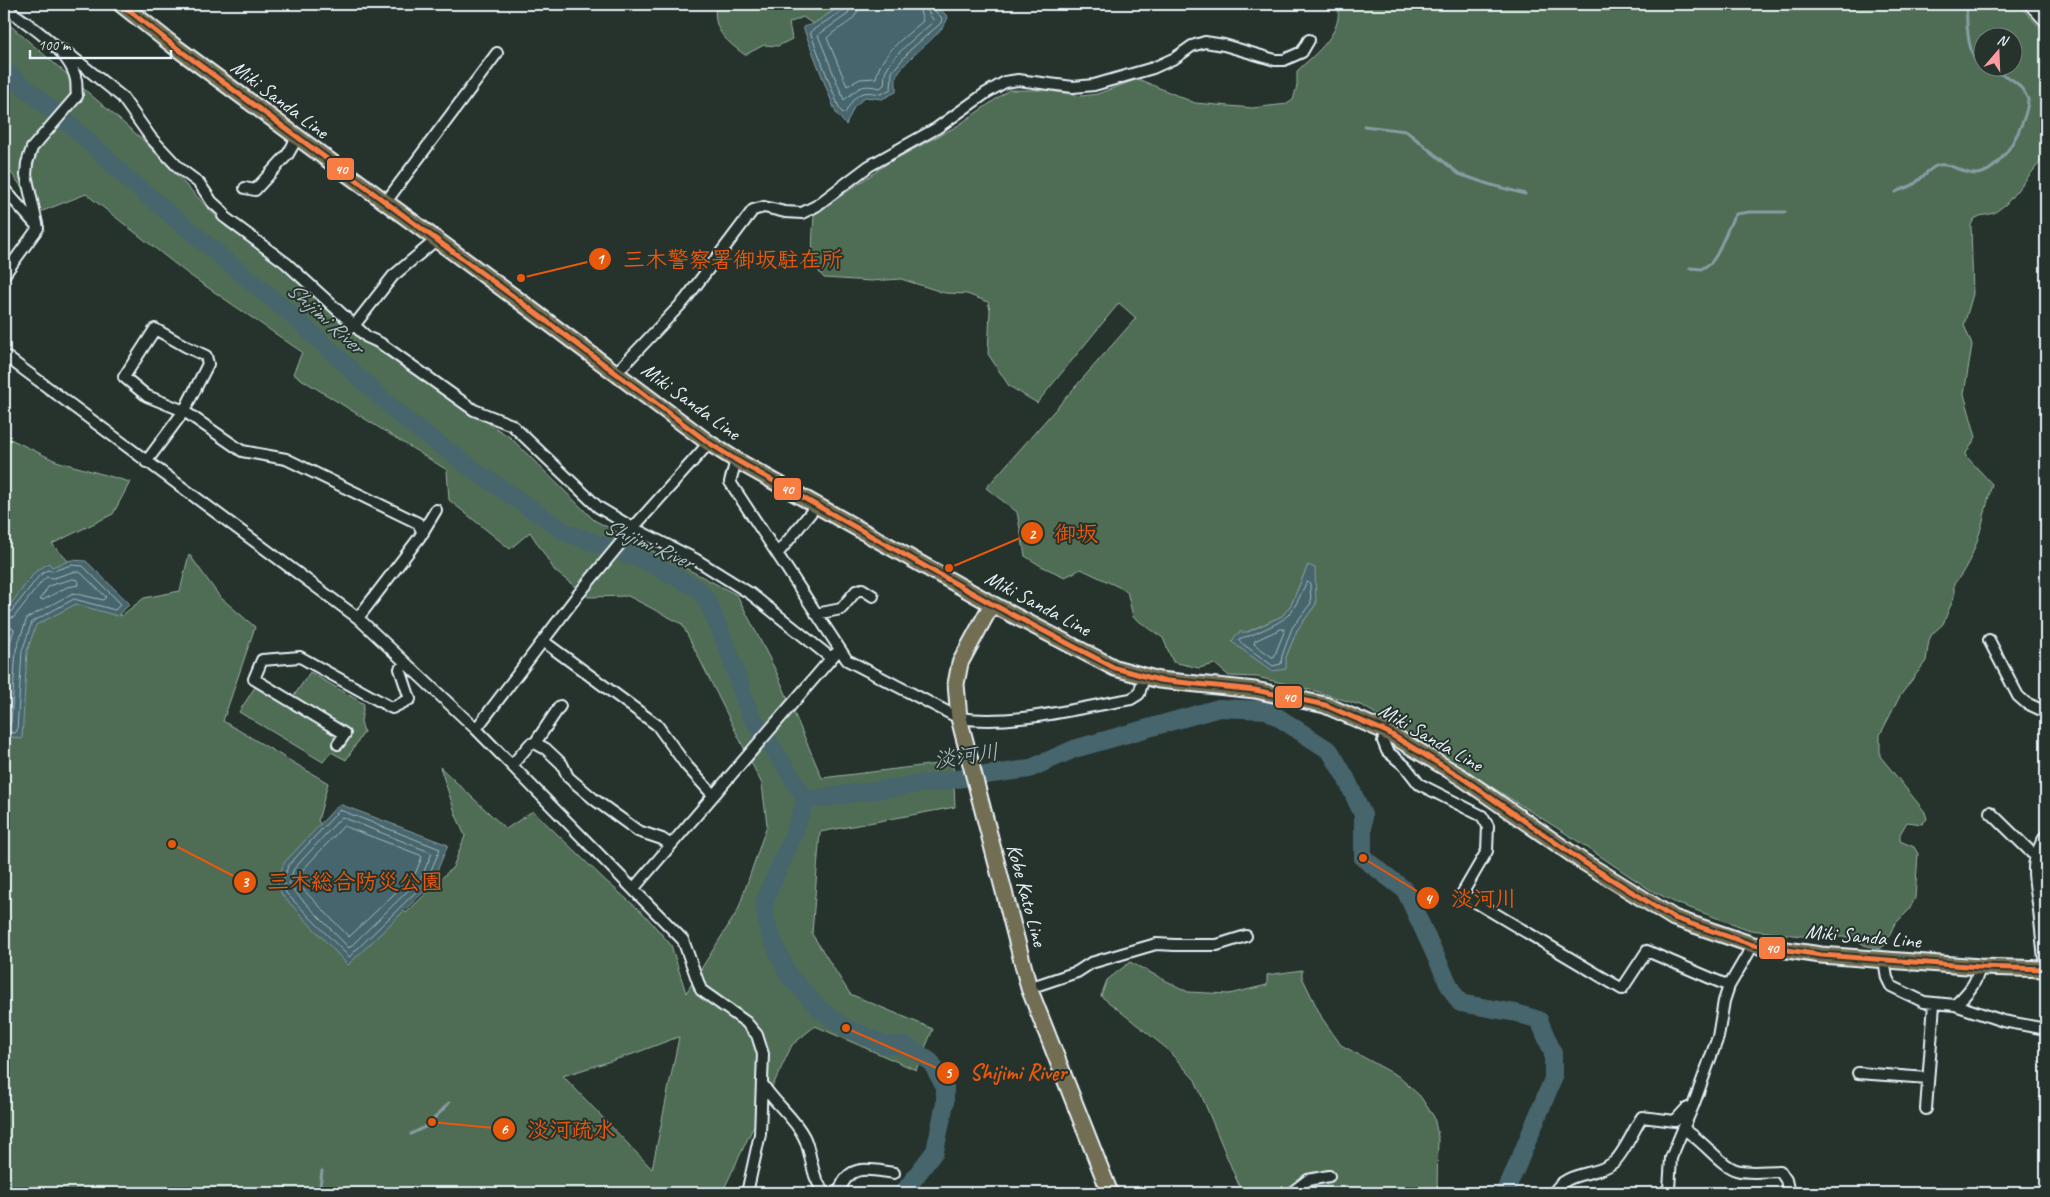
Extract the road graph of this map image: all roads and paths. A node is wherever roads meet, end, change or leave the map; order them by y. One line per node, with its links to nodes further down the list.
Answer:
1 (121, 4): 8 (main road, Miki Sanda Line)
2 (2029, 4): 4 (street)
3 (4, 7): 6 (street)
4 (2046, 22)
5 (1309, 40): 17 (street)
6 (56, 48): 12 (street); 15 (street)
7 (497, 52): 11 (street)
8 (298, 138): 10 (street); 11 (main road, Miki Sanda Line)
9 (4, 188): 12 (street)
10 (245, 188)
11 (385, 203): 13 (main road, Miki Sanda Line)
12 (38, 228): 14 (street)
13 (436, 240): 15 (street); 17 (main road, Miki Sanda Line)
14 (4, 275)
15 (353, 326): 24 (street)
16 (4, 356): 21 (street)
17 (616, 374): 19 (main road, Miki Sanda Line)
18 (184, 411): 18 (street); 21 (street); 25 (street)
19 (709, 443): 20 (main road, Miki Sanda Line); 24 (street)
20 (736, 460): 22 (main road, Miki Sanda Line); 26 (street)
21 (146, 462): 30 (street)
22 (817, 505): 26 (street); 28 (main road, Miki Sanda Line)
23 (436, 510): 25 (street)
24 (633, 528): 32 (street); 34 (street)
25 (423, 533): 30 (street)
26 (778, 553): 29 (street)
27 (873, 596): 29 (street)
28 (992, 604): 36 (main road, Miki Sanda Line); 39 (main road, Kobe Kato Line)
29 (816, 614): 33 (street)
30 (358, 618): 35 (street)
31 (1989, 640): 38 (street)
32 (543, 642): 40 (street); 45 (street)
33 (839, 650): 34 (street); 39 (street)
34 (831, 658): 45 (street)
35 (405, 663): 40 (street); 43 (street)
36 (1144, 677): 39 (street); 41 (main road, Miki Sanda Line)
37 (560, 706): 42 (street)
38 (2046, 712)
39 (959, 718): 58 (main road, Kobe Kato Line)
40 (476, 729): 44 (street)
41 (1387, 732): 53 (main road, Miki Sanda Line); 57 (street)
42 (535, 743): 44 (street); 48 (street)
43 (338, 744)
44 (512, 765): 50 (street)
45 (713, 795): 48 (street)
46 (1990, 812): 49 (street)
47 (2046, 835): 49 (street)
48 (671, 845): 50 (street)
49 (2036, 856): 51 (street)
50 (634, 888): 64 (street)
51 (2042, 905): 56 (street)
52 (1246, 936): 58 (street)
53 (1753, 945): 54 (main road, Miki Sanda Line); 57 (street)
54 (1884, 960): 55 (main road, Miki Sanda Line); 59 (street)
55 (1980, 967): 56 (main road, Miki Sanda Line); 60 (street)
56 (2046, 969)
57 (1729, 986): 65 (street)
58 (1029, 988): 73 (main road, Kobe Kato Line)
59 (1934, 1004): 60 (street); 63 (street)
60 (1955, 1005): 61 (street)
61 (2046, 1028)
62 (1858, 1074): 63 (street)
63 (1928, 1078): 66 (street)
64 (763, 1085): 70 (street); 71 (street)
65 (1693, 1106): 67 (street); 75 (street)
66 (1926, 1109)
67 (1683, 1129): 76 (street); 77 (street)
68 (894, 1173): 72 (street)
69 (1329, 1176): 74 (street)
70 (747, 1193)
71 (826, 1193)
72 (831, 1193)
73 (1110, 1193)
74 (1291, 1193)
75 (1554, 1193)
76 (1663, 1193)
77 (1790, 1193)

